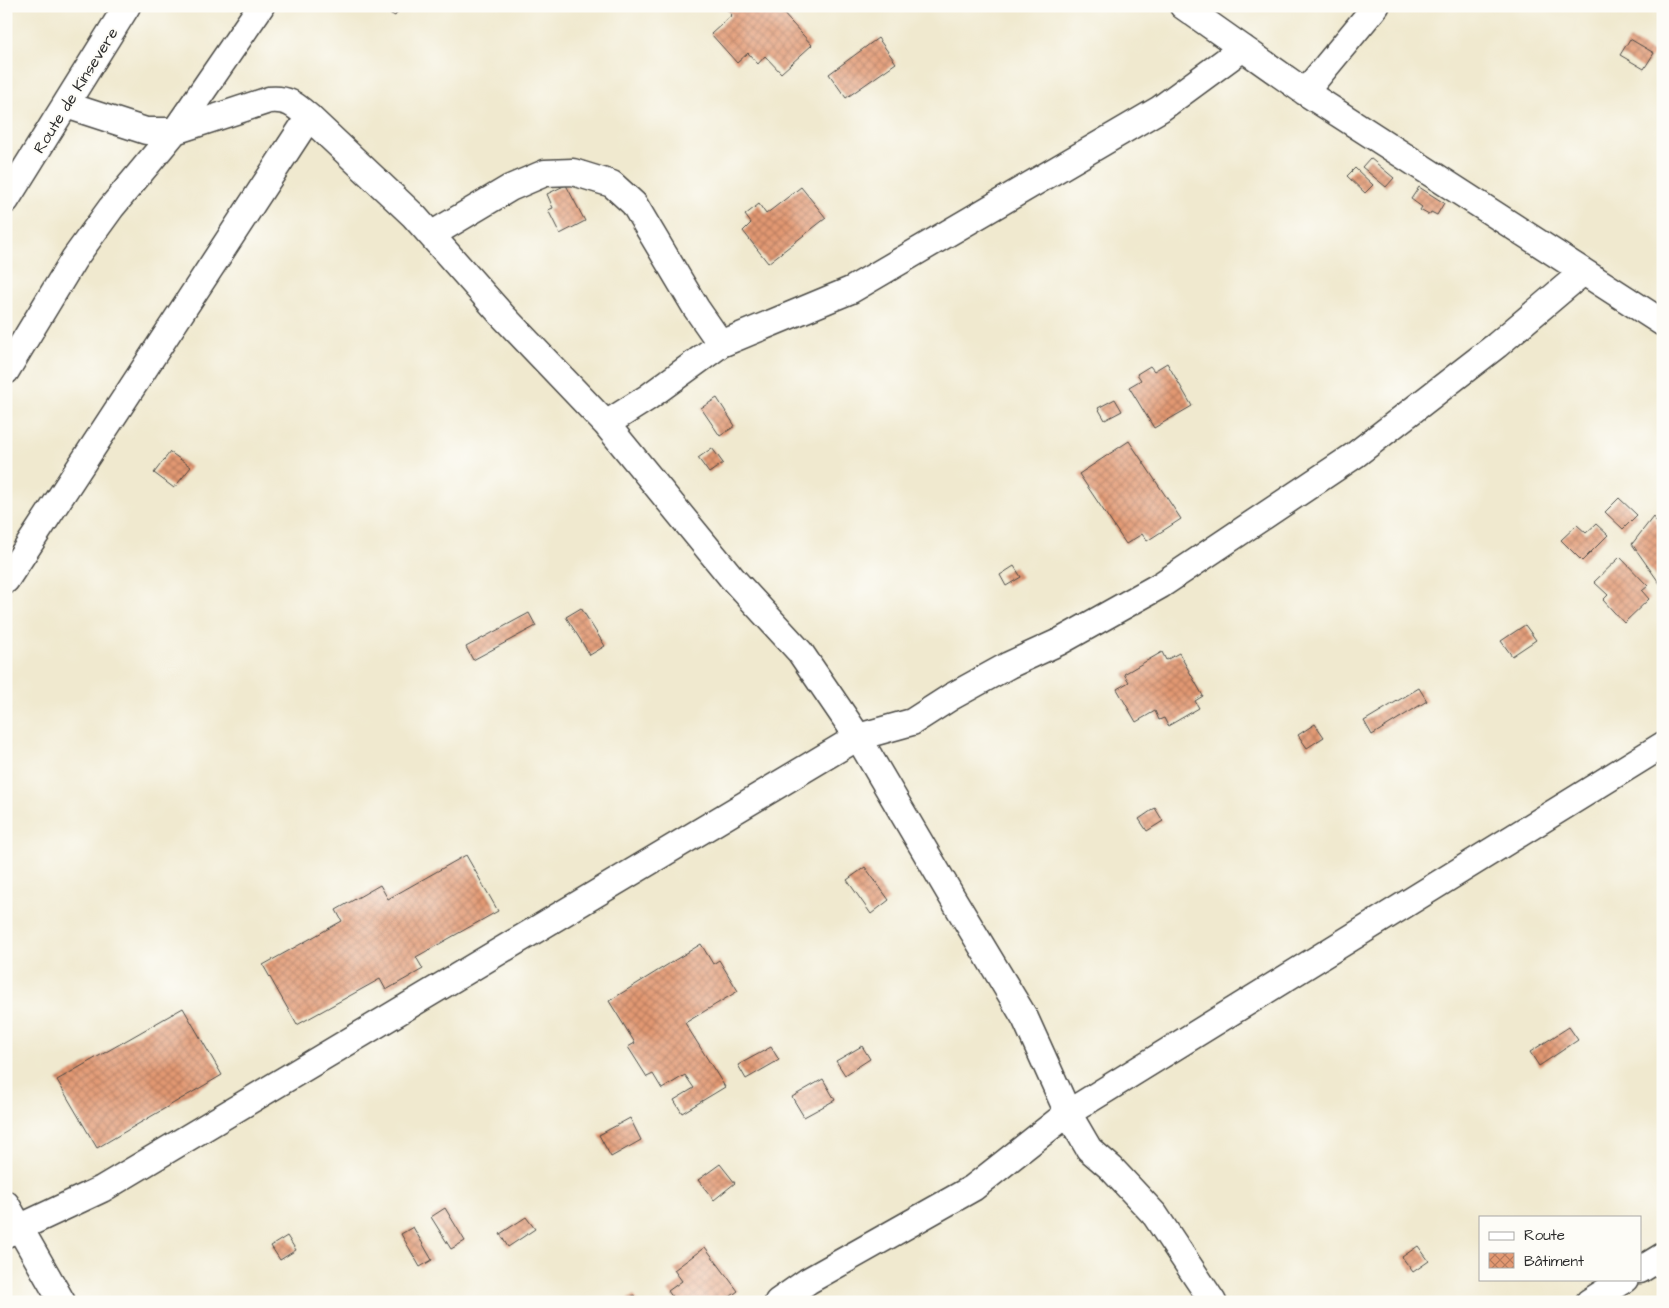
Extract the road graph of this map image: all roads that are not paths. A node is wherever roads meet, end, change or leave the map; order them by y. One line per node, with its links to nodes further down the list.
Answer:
1 (127, 6): 7 (street, Route de Kinsevere)
2 (261, 6): 9 (street)
3 (1183, 6): 5 (street)
4 (1376, 6): 6 (street)
5 (1244, 48): 6 (street); 14 (street)
6 (1304, 92): 12 (street)
7 (66, 105): 9 (street); 10 (street, Route de Kinsevere)
8 (310, 117): 9 (street); 11 (street); 17 (street)
9 (175, 131): 15 (street)
10 (6, 200)
11 (431, 235): 14 (street); 16 (street)
12 (1583, 272): 13 (street); 18 (street)
13 (1663, 322)
14 (721, 344): 16 (street)
15 (6, 371)
16 (606, 424): 18 (street)
17 (6, 580)
18 (858, 737): 20 (street); 22 (street)
19 (1663, 745): 20 (street)
20 (1068, 1113): 27 (street); 28 (street)
21 (6, 1204): 22 (street)
22 (12, 1230): 26 (street)
23 (1663, 1256): 24 (street)
24 (1642, 1269)
25 (1623, 1280): 29 (street)
26 (62, 1302)
27 (778, 1302)
28 (1214, 1302)
29 (1590, 1302)

